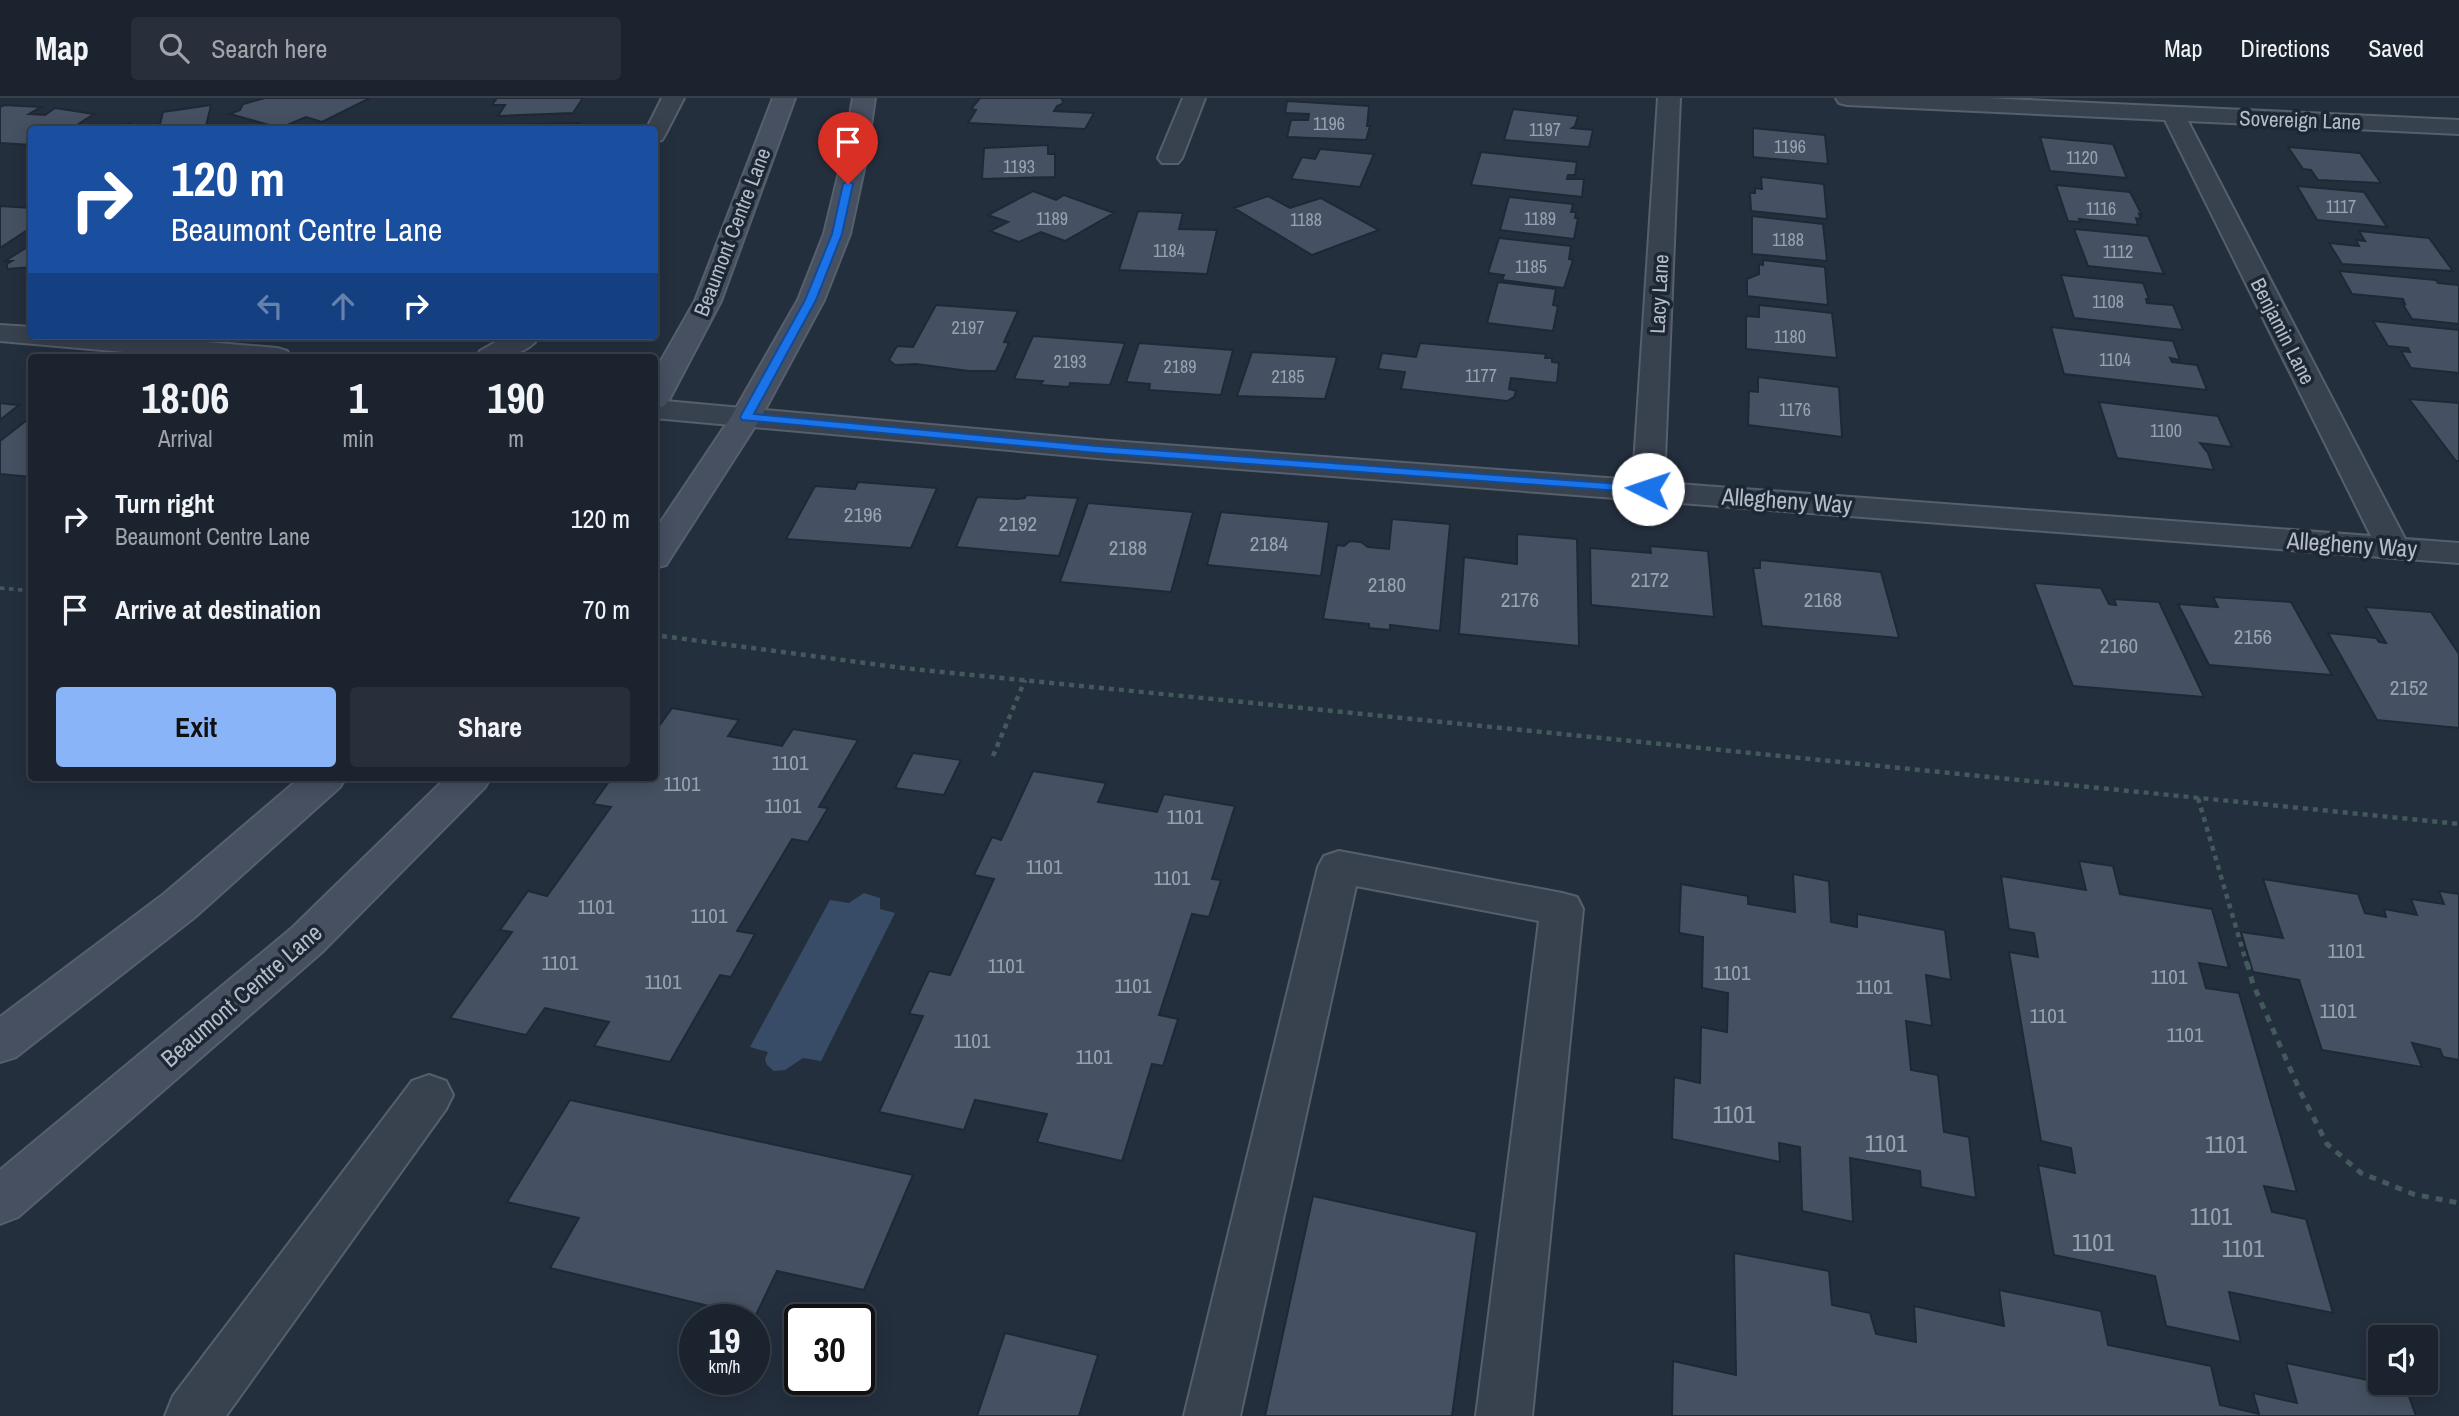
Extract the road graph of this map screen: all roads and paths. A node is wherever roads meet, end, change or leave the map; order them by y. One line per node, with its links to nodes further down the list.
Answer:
1 (673, 98): 8 (street)
2 (784, 98): 17 (street, Beaumont Centre Lane)
3 (864, 98): 19 (street)
4 (1194, 98): 10 (street)
5 (1669, 98): 20 (street, Lacy Lane)
6 (1847, 98): 7 (street, Sovereign Lane)
7 (2173, 114): 9 (street, Sovereign Lane); 21 (street, Benjamin Lane)
8 (658, 127)
9 (2459, 127)
10 (1170, 158)
11 (0, 332): 12 (street)
12 (28, 335)
13 (84, 340): 15 (street)
14 (519, 340): 16 (street)
15 (243, 354)
16 (495, 354)
17 (658, 393)
18 (658, 409): 19 (street, Allegheny Way)
19 (746, 417): 20 (street, Allegheny Way); 22 (street)
20 (1648, 489): 21 (street, Allegheny Way)
21 (2393, 547): 23 (street, Allegheny Way)
22 (658, 552)
23 (2459, 552)
24 (0, 588): 25 (path)
25 (28, 592)
26 (662, 636): 27 (path)
27 (1026, 680): 28 (path); 31 (path)
28 (993, 756)
29 (321, 781): 33 (street)
30 (467, 781): 35 (street, Beaumont Centre Lane)
31 (2198, 798): 32 (path); 36 (path)
32 (2459, 824)
33 (0, 1043)
34 (429, 1095): 37 (street)
35 (0, 1201)
36 (2459, 1203)
37 (193, 1416)
38 (1212, 1416): 39 (street)
39 (1504, 1416)

